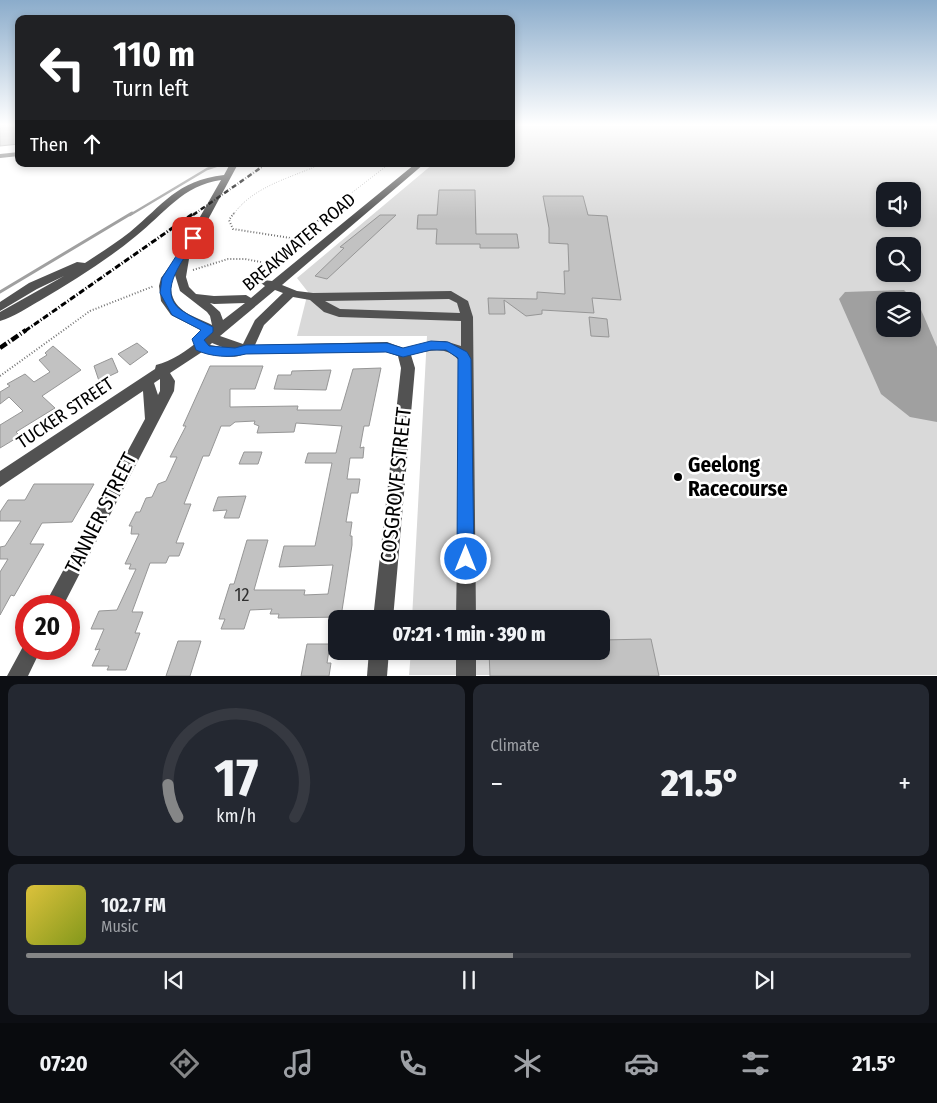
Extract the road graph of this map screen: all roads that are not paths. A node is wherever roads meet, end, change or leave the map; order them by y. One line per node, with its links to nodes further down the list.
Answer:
1 (232, 167): 3 (street)
2 (416, 167): 6 (street, BREAKWATER ROAD)
3 (227, 177): 4 (street); 5 (street)
4 (106, 253): 12 (street); 13 (street)
5 (185, 253): 8 (street); 15 (street)
6 (303, 259): 7 (street, TUCKER STREET)
7 (271, 284): 9 (street); 11 (street, TUCKER STREET); 15 (street, BREAKWATER ROAD)
8 (185, 290): 11 (street); 15 (street)
9 (291, 292): 10 (street); 16 (street)
10 (313, 296): 14 (street); 14 (street)
11 (246, 299): 15 (street, TUCKER STREET)
12 (0, 307)
13 (0, 317)
14 (467, 317): 18 (street)
15 (209, 334): 16 (street); 19 (street, TUCKER STREET)
16 (246, 350): 17 (street)
17 (403, 353): 18 (street); 23 (street, COSGROVE STREET)
18 (465, 359): 24 (street)
19 (155, 375): 20 (street, TANNER STREET); 20 (street, TANNER STREET); 21 (street, TUCKER STREET)
20 (150, 419): 22 (street, TANNER STREET)
21 (0, 480)
22 (59, 595)
23 (384, 610)
24 (466, 610)
25 (25, 660): 28 (street)
26 (379, 660): 29 (street)
27 (466, 660): 30 (street)
28 (17, 676)
29 (377, 676)
30 (466, 676)

